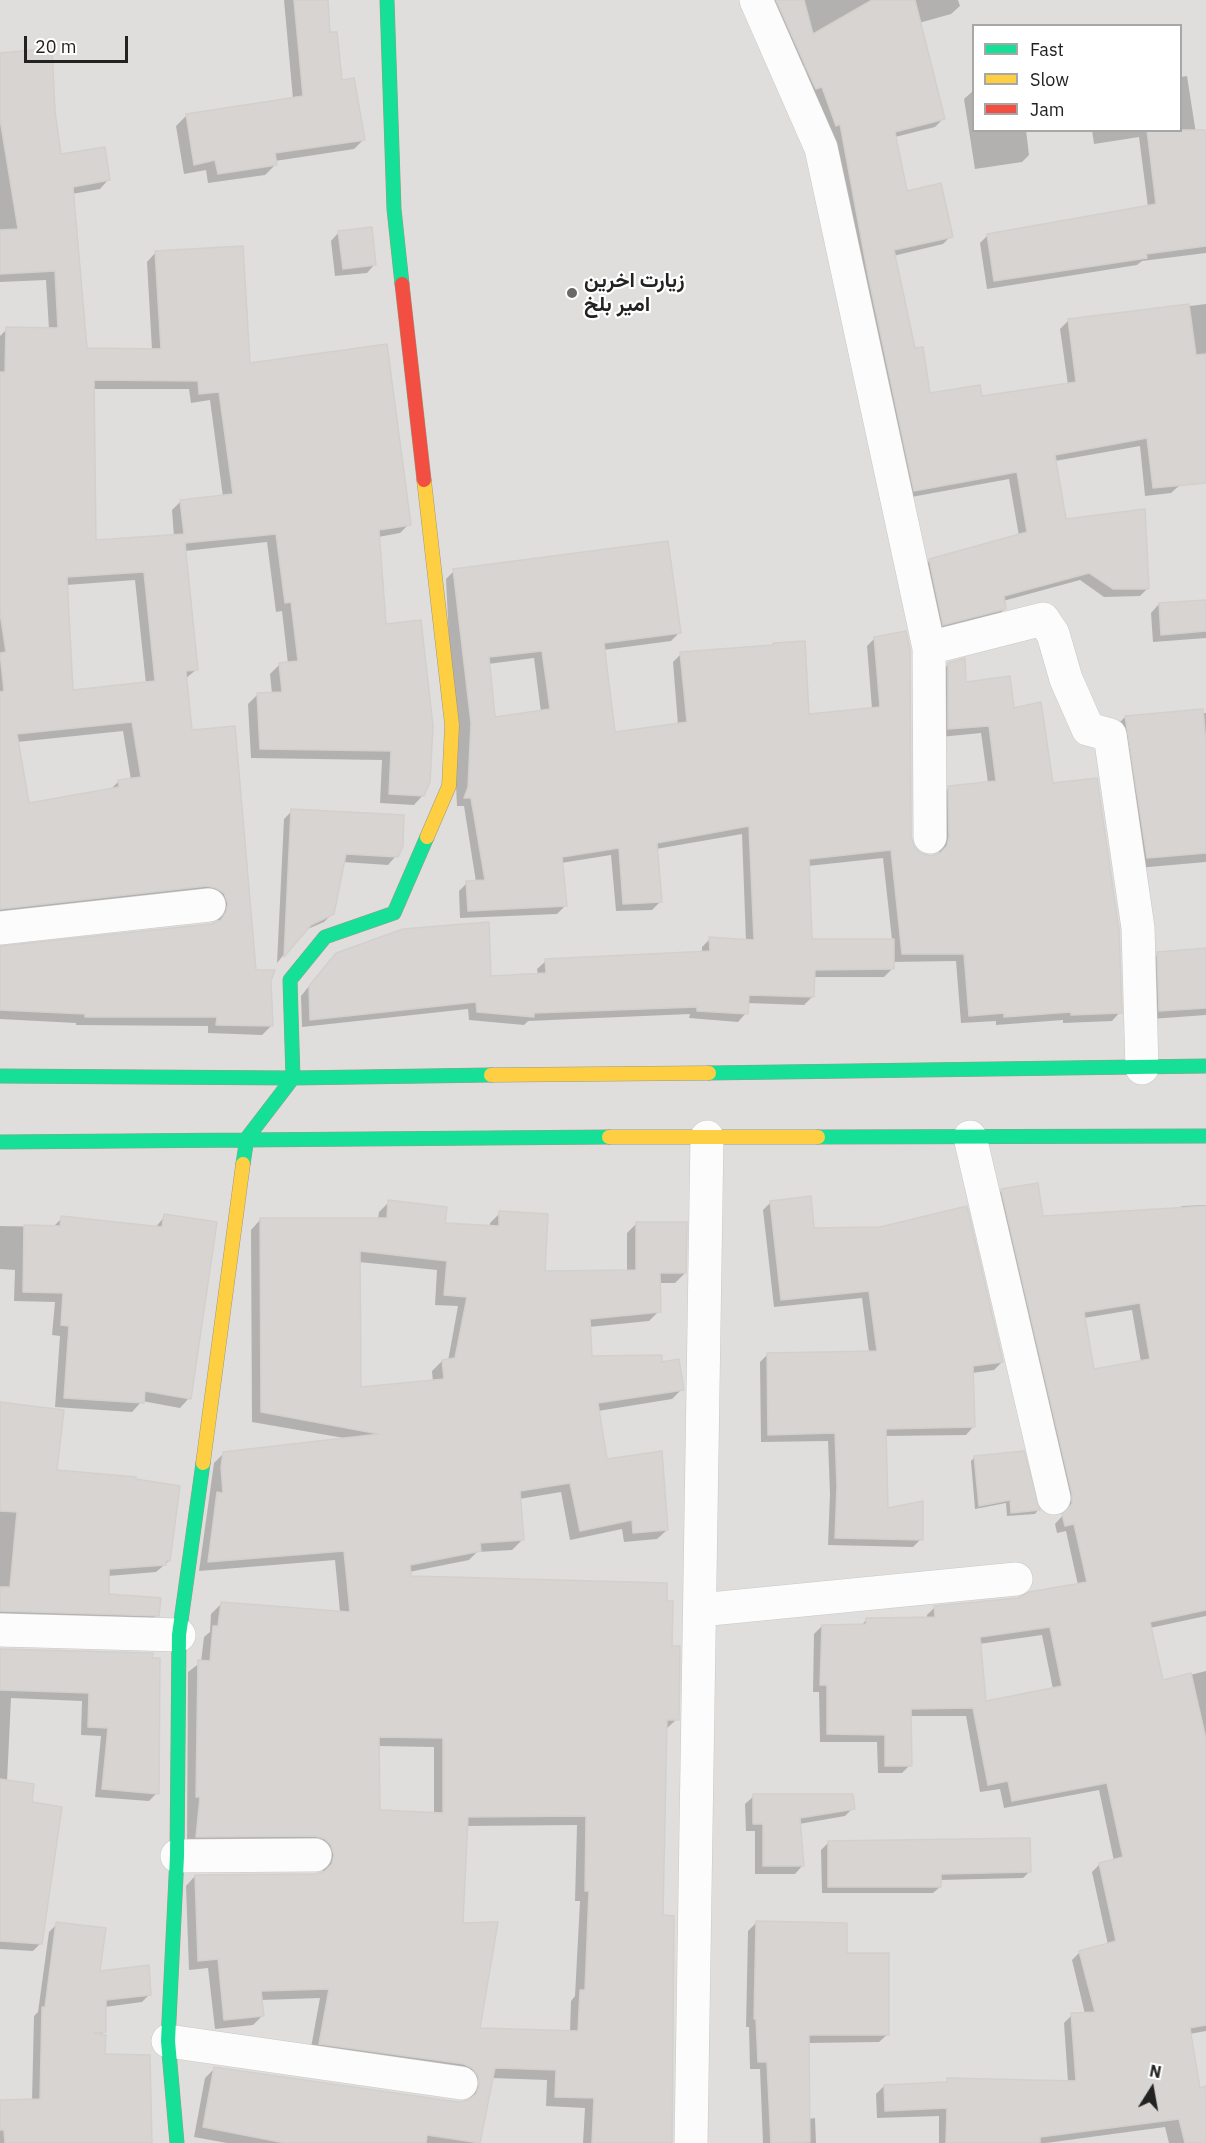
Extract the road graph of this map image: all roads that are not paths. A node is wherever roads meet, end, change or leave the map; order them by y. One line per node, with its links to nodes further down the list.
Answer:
1 (387, 0): 10 (main road)
2 (756, 0): 3 (street)
3 (929, 648): 4 (street); 8 (street)
4 (930, 837)
5 (209, 905): 6 (street)
6 (0, 928)
7 (1206, 1066): 8 (main road)
8 (1142, 1068): 10 (main road)
9 (0, 1076): 10 (main road)
10 (293, 1078): 14 (main road)
11 (1206, 1136): 13 (main road)
12 (707, 1137): 13 (main road); 14 (main road); 18 (street)
13 (970, 1137): 16 (street)
14 (247, 1138): 15 (main road); 20 (main road)
15 (0, 1142)
16 (1054, 1498)
17 (1016, 1579): 18 (street)
18 (700, 1610): 26 (street)
19 (0, 1630): 20 (street)
20 (179, 1635): 22 (main road)
21 (315, 1855): 22 (street)
22 (177, 1856): 23 (main road)
23 (168, 2041): 24 (street); 25 (main road)
24 (461, 2083)
25 (177, 2143)
26 (691, 2143)

